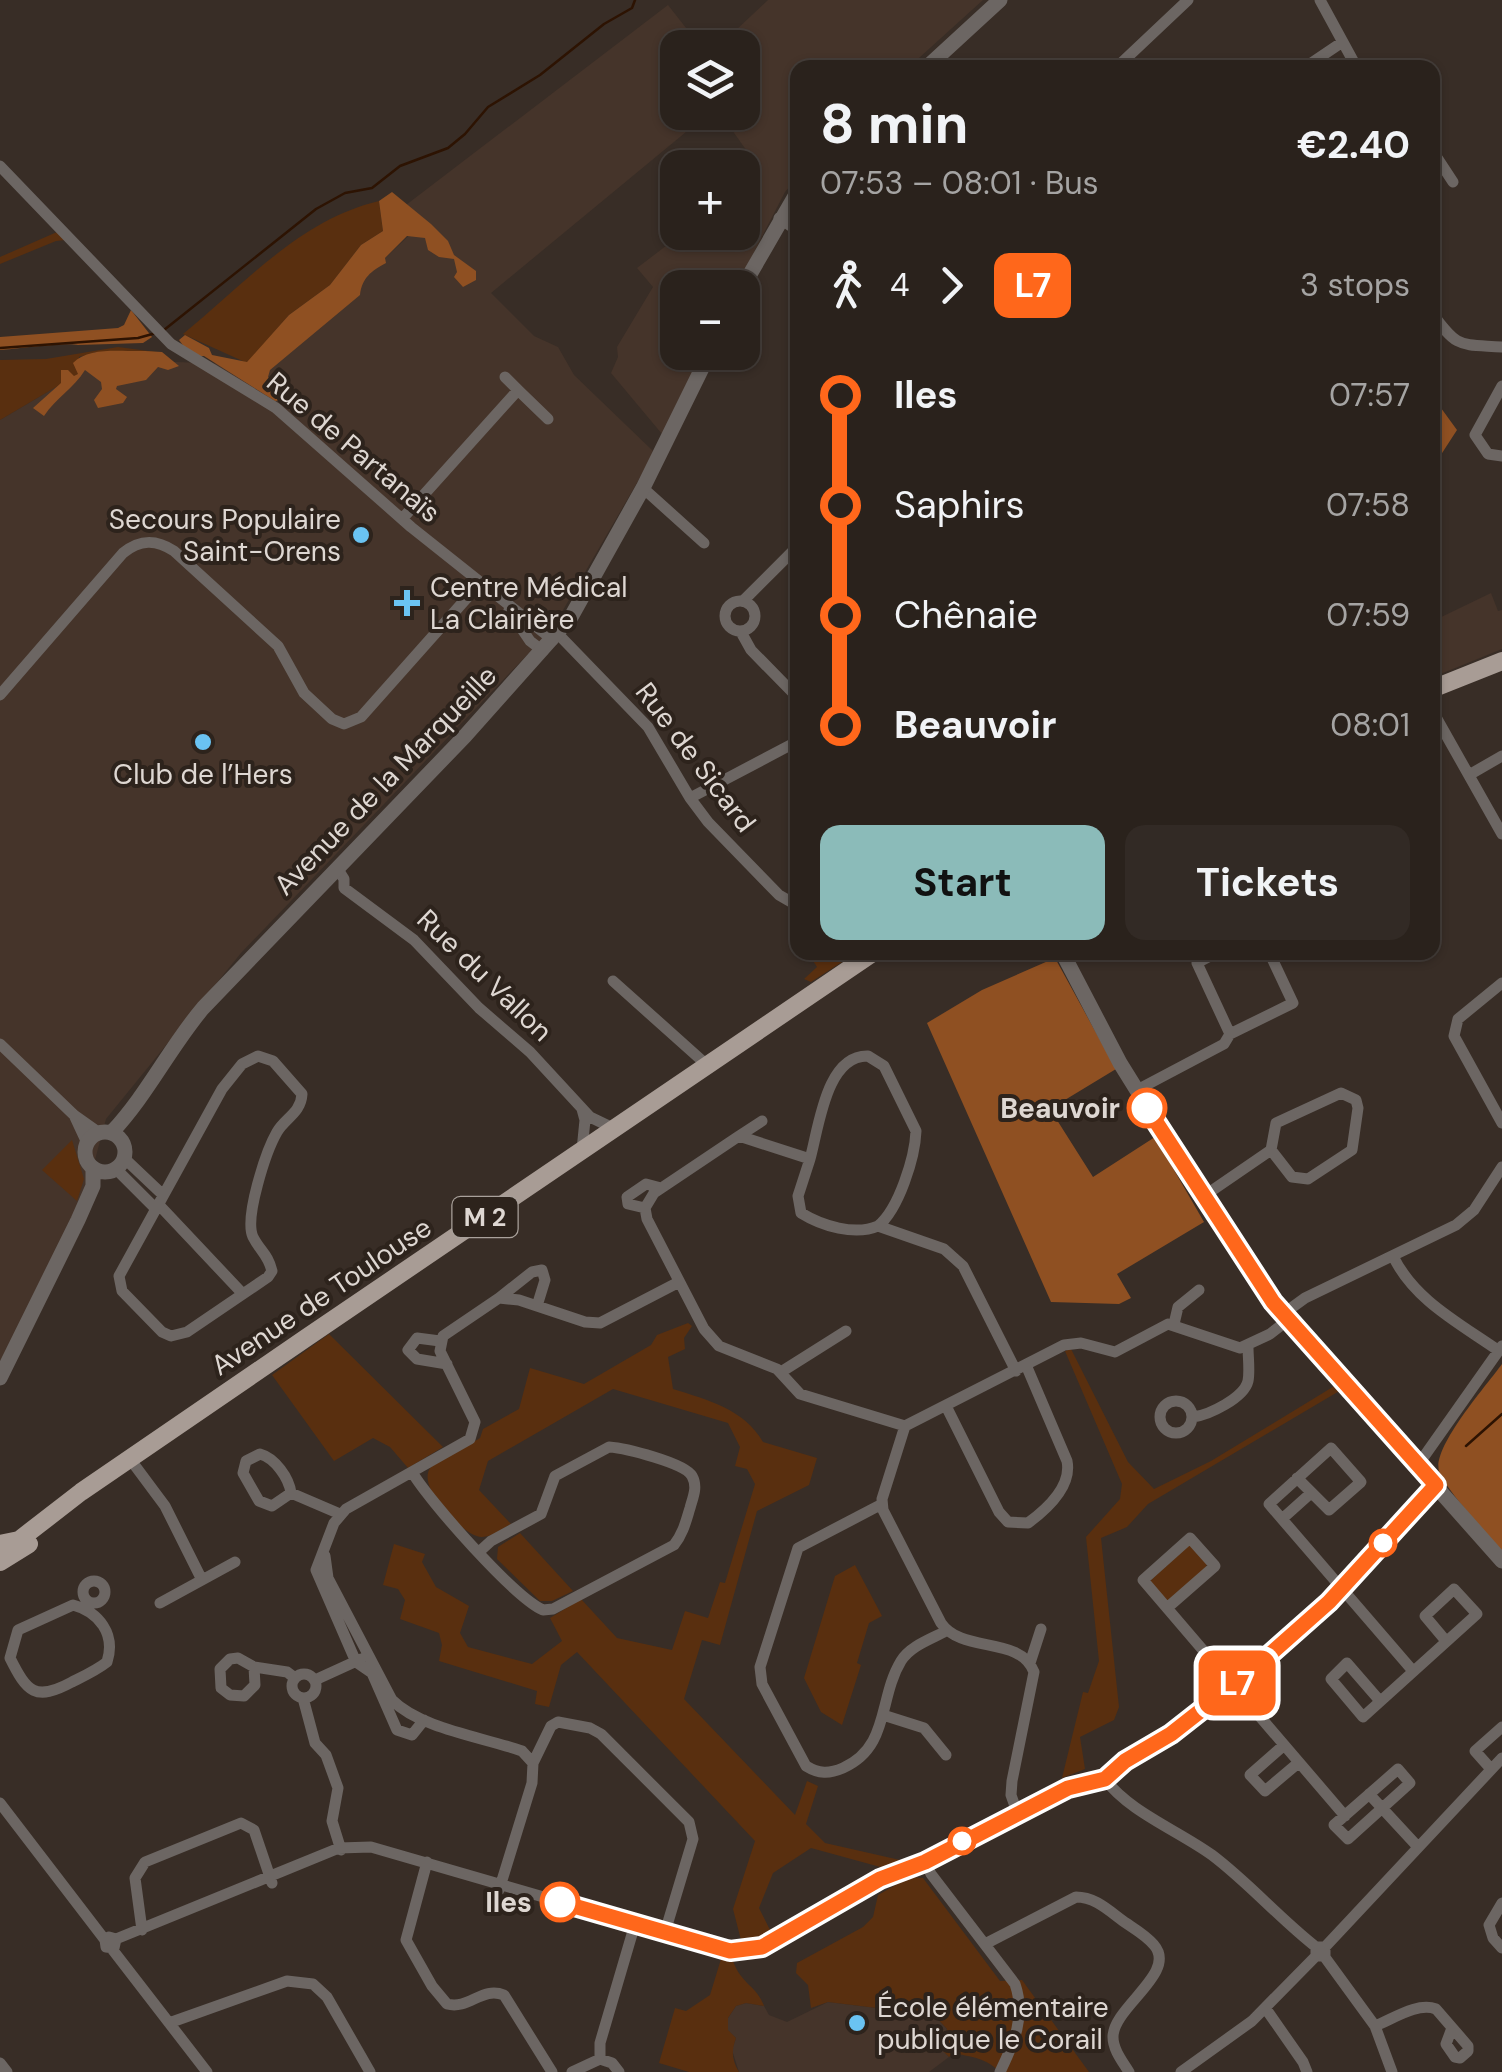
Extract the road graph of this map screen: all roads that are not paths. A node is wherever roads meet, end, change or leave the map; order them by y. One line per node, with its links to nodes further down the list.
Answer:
1 (1000, 0): 5 (street)
2 (1188, 0): 6 (street)
3 (1320, 0): 4 (street)
4 (1341, 43): 7 (street); 8 (street)
5 (935, 60)
6 (1124, 60)
7 (1316, 60)
8 (1351, 60)
9 (1440, 162): 11 (street)
10 (0, 166): 25 (street, Rue de Partanaïs)
11 (1453, 182)
12 (790, 202): 13 (street)
13 (779, 218): 14 (street); 15 (street)
14 (790, 226)
15 (752, 270)
16 (1440, 323): 17 (street)
17 (1502, 347)
18 (701, 370): 24 (street, Avenue de la Marqueille)
19 (506, 377): 21 (street)
20 (1502, 386): 23 (street)
21 (518, 390): 22 (street); 25 (street)
22 (548, 418)
23 (1502, 456)
24 (644, 488): 26 (street); 32 (street, Avenue de la Marqueille)
25 (402, 520): 28 (street, Rue de Partanaïs)
26 (704, 543)
27 (790, 554): 29 (street)
28 (481, 582): 30 (street, Rue de Partanaïs); 37 (street)
29 (743, 601): 31 (street); 31 (street)
30 (508, 608): 32 (street, Rue de Partanaïs); 34 (street)
31 (742, 632): 36 (street)
32 (551, 642): 34 (street, Avenue de la Marqueille); 42 (street, Rue de Sicard)
33 (1502, 661): 35 (main road)
34 (528, 666): 44 (street, Avenue de la Marqueille)
35 (1440, 686)
36 (790, 690)
37 (0, 695)
38 (1440, 724): 41 (street)
39 (790, 744): 42 (street)
40 (1502, 756): 41 (street)
41 (1469, 775): 43 (street)
42 (690, 798): 47 (street, Rue de Sicard)
43 (1502, 834)
44 (337, 868): 45 (street, Avenue de la Marqueille); 46 (street)
45 (321, 884): 46 (street, Rue du Vallon); 64 (street, Avenue de la Marqueille)
46 (344, 888): 58 (street, Rue du Vallon)
47 (790, 901)
48 (862, 960): 56 (main road, Avenue de Toulouse / M 2)
49 (1066, 960): 57 (street)
50 (1203, 960): 54 (street)
51 (1273, 960): 54 (street)
52 (614, 980): 56 (street)
53 (1502, 983): 60 (street)
54 (1230, 1034): 57 (street)
55 (0, 1044): 64 (street)
56 (708, 1066): 61 (main road, Avenue de Toulouse / M 2)
57 (1137, 1090): 69 (street)
58 (582, 1110): 61 (street, Rue du Vallon); 65 (street)
59 (762, 1120): 62 (street)
60 (1502, 1123)
61 (615, 1129): 65 (main road, Avenue de Toulouse / M 2)
62 (739, 1136): 66 (street); 68 (street)
63 (1271, 1150): 63 (street); 69 (street)
64 (107, 1152): 70 (street); 88 (street, Avenue de la Marqueille)
65 (581, 1152): 92 (main road, Avenue de Toulouse / M 2)
66 (810, 1159): 72 (street); 72 (street)
67 (1502, 1166): 73 (street)
68 (661, 1188): 71 (street); 71 (street)
69 (1204, 1196): 79 (street)
70 (159, 1203): 76 (street); 76 (street); 76 (street)
71 (645, 1208): 74 (street)
72 (878, 1226): 86 (street)
73 (1393, 1256): 79 (street); 84 (street)
74 (679, 1282): 78 (street); 87 (street)
75 (1199, 1290): 80 (street)
76 (242, 1294)
77 (499, 1298): 78 (street); 78 (street); 82 (street)
78 (537, 1306)
79 (1285, 1317): 83 (street); 93 (street)
80 (1174, 1324): 83 (street); 86 (street)
81 (846, 1331): 87 (street)
82 (440, 1341): 85 (street); 85 (street)
83 (1248, 1347): 90 (street)
84 (1500, 1348): 93 (street)
85 (447, 1364): 94 (street)
86 (1021, 1368): 89 (street); 89 (street)
87 (781, 1372): 91 (street)
88 (0, 1378)
89 (946, 1406): 91 (street)
90 (1193, 1417)
91 (905, 1426): 100 (street)
92 (130, 1459): 96 (main road, Avenue de Toulouse / M 2); 108 (street)
93 (1418, 1465): 97 (street)
94 (412, 1472): 101 (street); 104 (street)
95 (1297, 1478): 98 (street); 98 (street); 102 (street)
96 (98, 1483): 103 (main road, Avenue de Toulouse / M 2); 106 (main road, Avenue de Toulouse / M 2)
97 (1436, 1485): 105 (street); 109 (street)
98 (1311, 1493): 102 (street)
99 (291, 1494): 99 (street); 101 (street)
100 (882, 1504): 113 (street); 127 (street)
101 (337, 1519): 115 (street); 116 (street)
102 (1282, 1519): 109 (street)
103 (0, 1544)
104 (480, 1551): 104 (street)
105 (1502, 1561)
106 (0, 1562)
107 (235, 1562): 108 (street)
108 (202, 1580): 110 (street)
109 (1341, 1588): 120 (street); 124 (street)
110 (160, 1603)
111 (1167, 1608): 111 (street); 124 (street)
112 (1041, 1630): 117 (street)
113 (946, 1631): 117 (street); 127 (street)
114 (1446, 1641): 114 (street); 120 (street)
115 (370, 1654): 116 (street); 128 (street)
116 (356, 1662): 123 (street); 128 (street)
117 (1030, 1663): 140 (street)
118 (14, 1667): 118 (street); 121 (street)
119 (254, 1668): 122 (street)
120 (1414, 1671): 126 (street)
121 (0, 1674)
122 (295, 1678): 123 (street); 125 (street)
123 (314, 1680): 125 (street)
124 (1236, 1685): 130 (street); 136 (street)
125 (304, 1698): 143 (street)
126 (1380, 1700): 126 (street)
127 (883, 1715): 131 (street)
128 (424, 1720): 133 (street)
129 (1502, 1727): 135 (street)
130 (1283, 1746): 134 (street); 134 (street)
131 (946, 1754)
132 (1502, 1758): 135 (street)
133 (533, 1762): 147 (street); 151 (street)
134 (1297, 1764): 141 (street)
135 (1491, 1769): 142 (street)
136 (1105, 1779): 140 (street); 155 (street)
137 (1369, 1794): 139 (street); 139 (street); 141 (street)
138 (0, 1803): 152 (street)
139 (1383, 1810): 141 (street); 142 (street)
140 (1017, 1812): 145 (street)
141 (1345, 1816)
142 (1418, 1847): 155 (street)
143 (341, 1851): 144 (street); 146 (street)
144 (427, 1862): 147 (street); 165 (street)
145 (925, 1862): 151 (street); 153 (street)
146 (271, 1880): 150 (street); 150 (street)
147 (500, 1888): 149 (street)
148 (1502, 1903): 154 (street)
149 (635, 1924): 151 (street); 160 (street)
150 (143, 1931): 152 (street)
151 (666, 1932)
152 (111, 1943): 157 (street)
153 (985, 1944): 168 (street); 169 (street)
154 (1502, 1948)
155 (1320, 1952): 156 (street); 158 (street)
156 (1266, 2009): 170 (street); 171 (street)
157 (169, 2023): 163 (street); 164 (street)
158 (1375, 2026): 159 (street); 172 (street)
159 (1452, 2028)
160 (600, 2059): 166 (street); 167 (street)
161 (0, 2064): 162 (street)
162 (7, 2072)
163 (207, 2072)
164 (370, 2072)
165 (552, 2072)
166 (572, 2072)
167 (618, 2072)
168 (1000, 2072)
169 (1129, 2072)
170 (1181, 2072)
171 (1306, 2072)
172 (1392, 2072)

